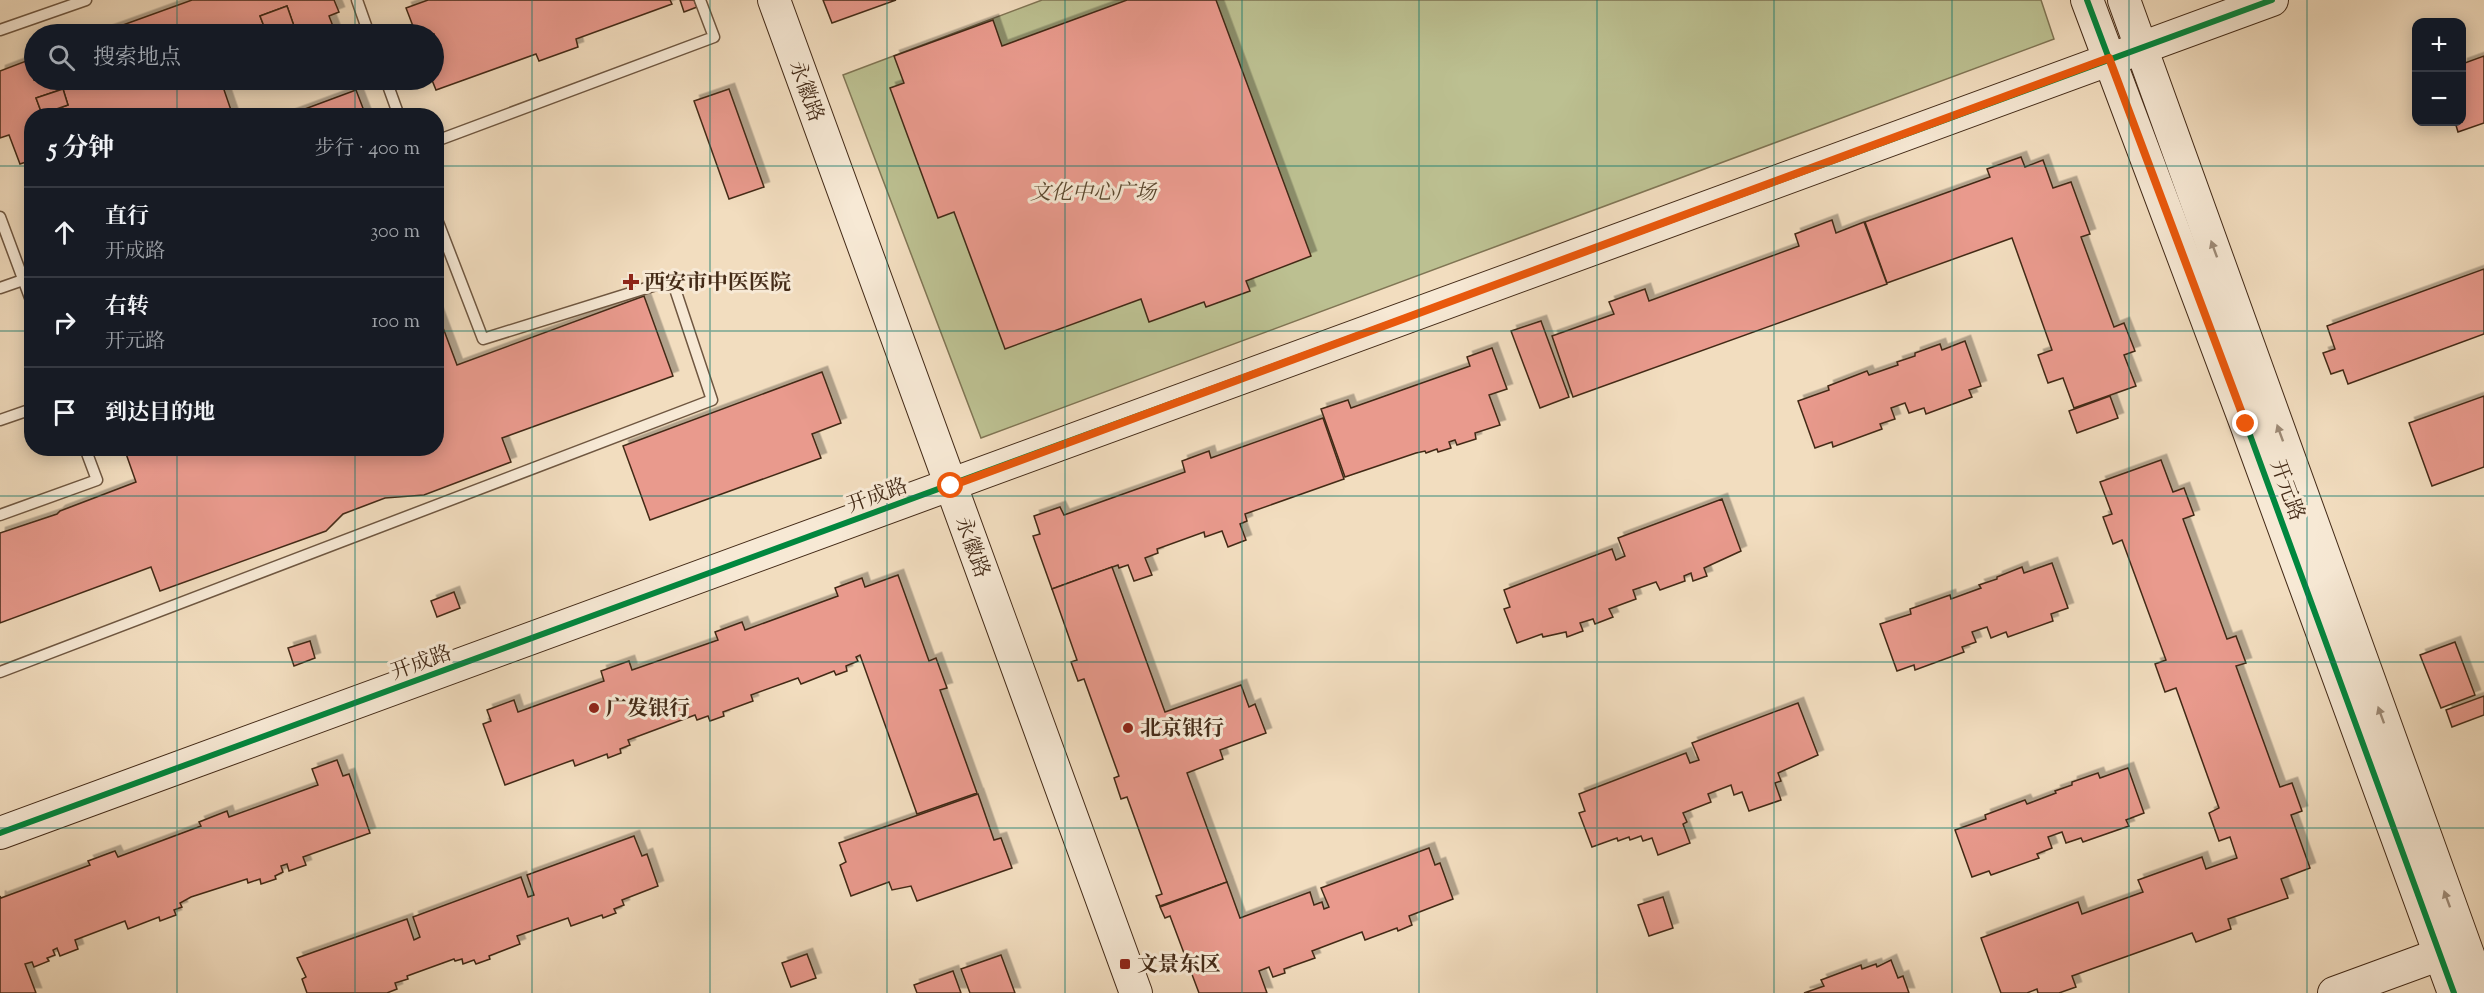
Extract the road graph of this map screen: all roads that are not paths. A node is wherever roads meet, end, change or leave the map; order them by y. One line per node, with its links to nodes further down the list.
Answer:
1 (86, 0): 9 (lane)
2 (357, 0): 8 (lane)
3 (700, 0): 14 (lane)
4 (774, 0): 22 (street, 永徽路)
5 (2087, 0): 11 (street, 开元路)
6 (2124, 0): 10 (street, 开元路)
7 (2272, 0): 10 (street, 开成路)
8 (365, 24)
9 (0, 30)
10 (2141, 48): 11 (street, 开成路); 26 (street, 开元路, one-way to 10)
11 (2109, 58): 22 (street, 开成路); 26 (street, 开元路)
12 (390, 90): 13 (lane)
13 (396, 108)
14 (444, 138)
15 (0, 217): 17 (lane)
16 (444, 238): 24 (lane)
17 (23, 280): 18 (lane)
18 (0, 288)
19 (24, 412): 20 (lane)
20 (0, 420)
21 (88, 456): 23 (lane)
22 (951, 486): 25 (street, 开成路); 27 (street, 永徽路)
23 (0, 514)
24 (0, 672)
25 (0, 833)
26 (2452, 950): 28 (street); 29 (street, 开元路); 30 (street, 开元路)
27 (1136, 993)
28 (2334, 993)
29 (2454, 993)
30 (2482, 993)

